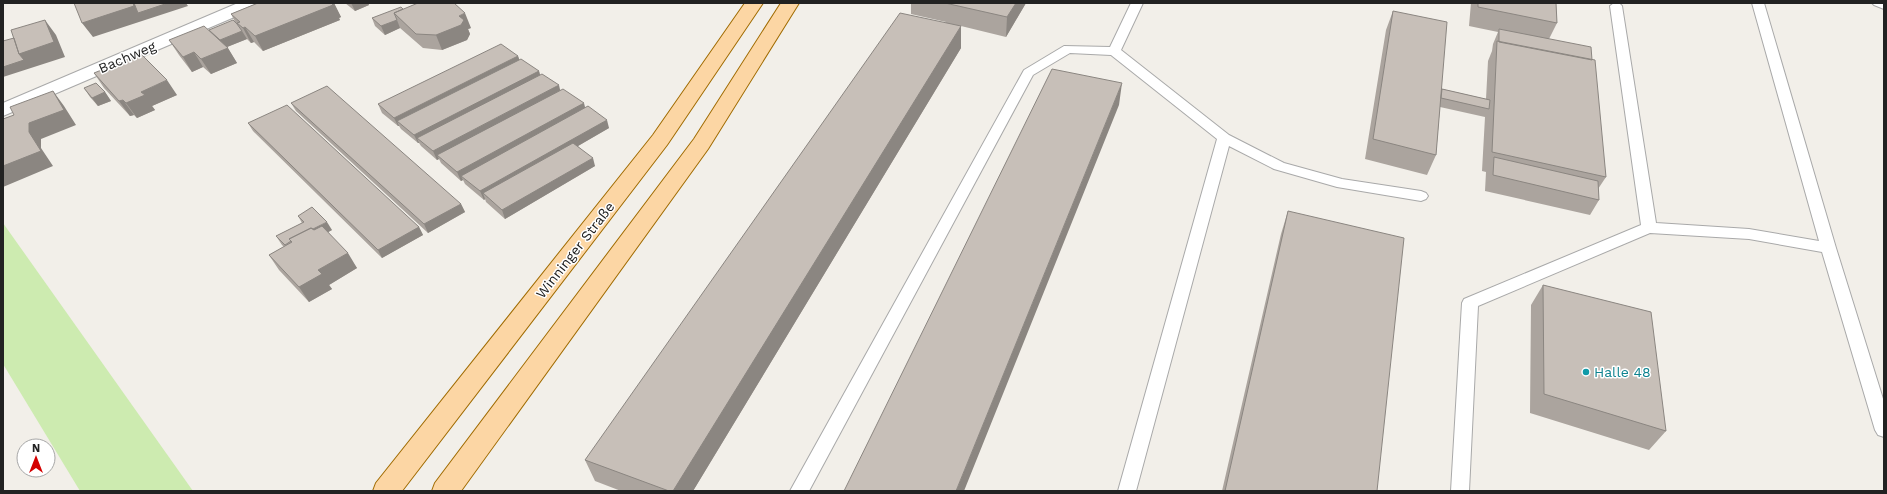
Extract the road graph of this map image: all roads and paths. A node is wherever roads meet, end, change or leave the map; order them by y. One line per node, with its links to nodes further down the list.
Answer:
1 (252, 3): 10 (street, Bachweg)
2 (754, 3): 16 (main road, Winninger Straße)
3 (790, 3): 17 (main road)
4 (1137, 3): 9 (lane)
5 (1758, 3): 14 (lane)
6 (1878, 3): 8 (lane)
7 (1616, 6): 13 (lane)
8 (1884, 6)
9 (1114, 51): 11 (lane); 18 (lane)
10 (3, 110)
11 (1224, 138): 12 (lane); 19 (lane)
12 (1420, 196)
13 (1649, 228): 14 (lane); 20 (lane)
14 (1828, 248): 15 (lane)
15 (1884, 430)
16 (386, 491)
17 (445, 491)
18 (799, 491)
19 (1127, 491)
20 (1460, 491)

